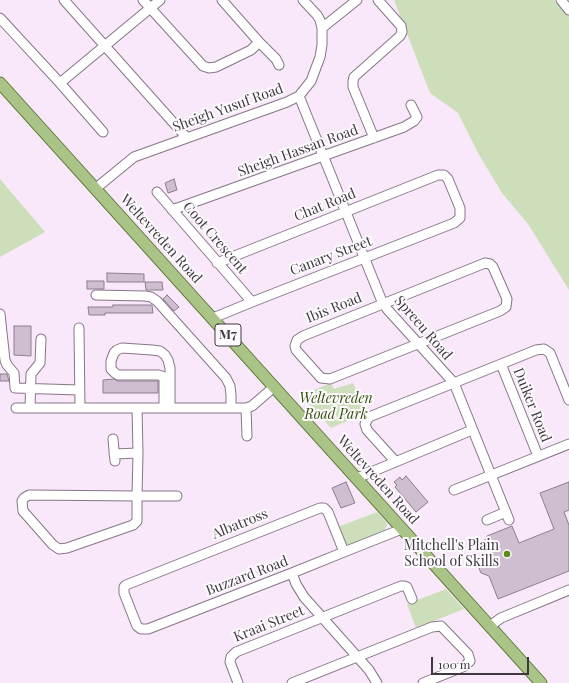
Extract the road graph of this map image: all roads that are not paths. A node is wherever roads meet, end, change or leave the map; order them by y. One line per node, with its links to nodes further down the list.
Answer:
1 (64, 0): 14 (street)
2 (143, 0): 9 (street)
3 (160, 0): 9 (street)
4 (222, 0): 13 (street)
5 (303, 0): 12 (street, Sheigh Yusuf Road)
6 (357, 0): 12 (street)
7 (378, 0): 22 (street)
8 (561, 0): 10 (street)
9 (151, 8): 13 (street); 14 (street)
10 (569, 10)
11 (0, 18): 17 (street)
12 (322, 28): 18 (street, Sheigh Yusuf Road)
13 (259, 42): 15 (street)
14 (104, 45): 17 (street); 21 (street)
15 (279, 65)
16 (0, 83): 24 (main road, Weltevreden Road / M7)
17 (60, 83): 20 (street)
18 (299, 96): 21 (street, Sheigh Yusuf Road); 23 (street, Spreeu Road)
19 (411, 105): 22 (street, Sheigh Hassan Road)
20 (103, 132)
21 (187, 138): 24 (street, Sheigh Yusuf Road)
22 (374, 138): 23 (street, Sheigh Hassan Road)
23 (323, 157): 26 (street, Sheigh Hassan Road); 27 (street, Spreeu Road)
24 (95, 189): 35 (main road, Weltevreden Road / M7)
25 (157, 192): 26 (street, Coot Crescent)
26 (172, 210): 30 (street, Coot Crescent)
27 (345, 212): 28 (street, Chat Road); 29 (street, Spreeu Road); 30 (street, Chat Road)
28 (458, 220): 29 (street, Canary Street)
29 (364, 258): 32 (street, Canary Street); 33 (street, Spreeu Road)
30 (217, 263): 32 (street, Coot Crescent)
31 (96, 295): 50 (street)
32 (252, 302): 35 (street, Canary Street)
33 (383, 304): 38 (street, Spreeu Road); 38 (street, Ibis Road); 38 (street, Ibis Road)
34 (0, 314): 42 (street)
35 (213, 318): 41 (main road, Weltevreden Road / M7)
36 (79, 328): 43 (street)
37 (41, 338): 42 (street)
38 (418, 344): 40 (street, Spreeu Road)
39 (501, 364): 40 (street); 44 (street); 57 (street, Duiker Road)
40 (454, 383): 52 (street, Spreeu Road); 58 (street)
41 (274, 387): 51 (street); 60 (main road, Weltevreden Road / M7)
42 (30, 388): 43 (street); 46 (street)
43 (79, 390): 47 (street)
44 (569, 400)
45 (16, 408): 46 (street)
46 (30, 408): 47 (street)
47 (80, 408): 48 (street)
48 (138, 408): 49 (street); 56 (street)
49 (167, 408): 49 (street); 50 (street)
50 (231, 408): 51 (street)
51 (246, 408): 53 (street)
52 (472, 430): 58 (street); 59 (street, Spreeu Road)
53 (247, 436)
54 (113, 439): 56 (street)
55 (569, 444): 57 (street)
56 (138, 453): 62 (street)
57 (538, 456): 59 (street)
58 (395, 461): 60 (street)
59 (491, 476): 61 (street); 64 (street, Spreeu Road)
60 (357, 478): 65 (main road, Weltevreden Road / M7)
61 (454, 490)
62 (137, 496): 62 (street); 63 (street)
63 (177, 496)
64 (487, 520)
65 (402, 529): 66 (street, Buzzard Road); 72 (main road, Weltevreden Road / M7)
66 (344, 552): 67 (street, Buzzard Road); 68 (street, Albatross)
67 (292, 573): 68 (street, Buzzard Road); 71 (street)
68 (123, 590)
69 (569, 590): 72 (street)
70 (412, 599): 71 (street, Kraai Street)
71 (322, 618): 73 (street); 74 (street, Kraai Street)
72 (490, 626): 78 (main road, Weltevreden Road / M7)
73 (357, 657): 75 (street); 76 (street); 77 (street)
74 (238, 683)
75 (292, 683)
76 (377, 683)
77 (423, 683)
78 (541, 683)

